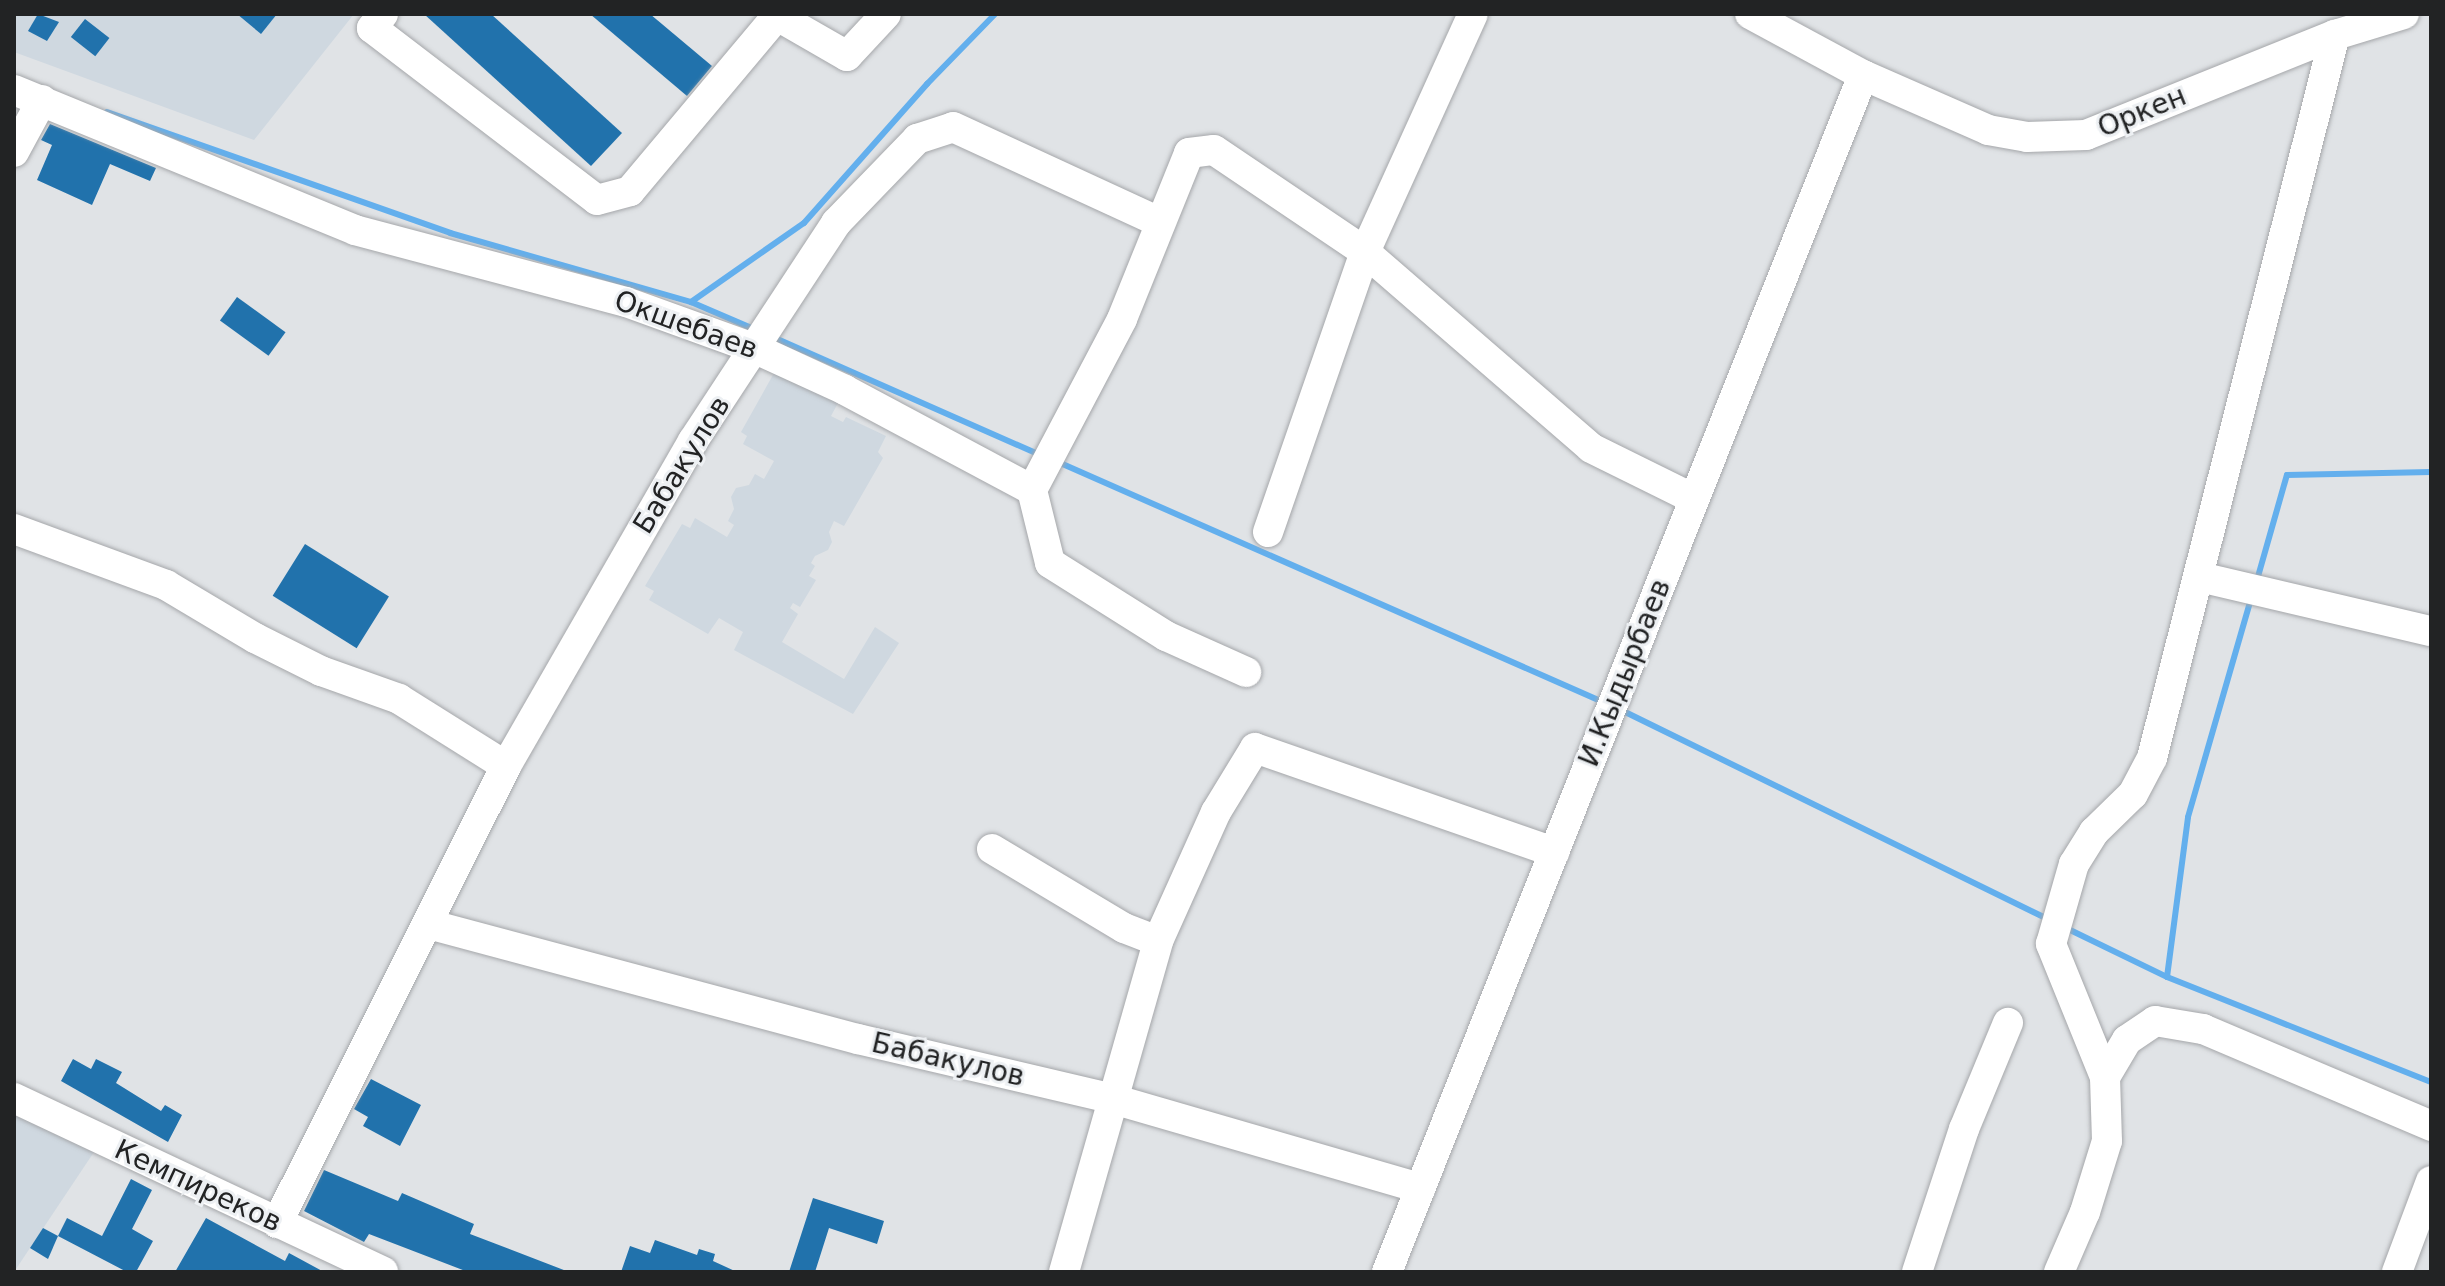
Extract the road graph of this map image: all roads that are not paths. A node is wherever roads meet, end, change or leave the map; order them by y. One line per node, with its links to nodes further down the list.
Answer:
1 (383, 14): 6 (street)
2 (886, 14): 6 (street)
3 (1473, 14): 13 (street)
4 (1750, 14): 9 (street, Оркен)
5 (2404, 14): 7 (street, Оркен)
6 (775, 15)
7 (2367, 19): 8 (street, Оркен)
8 (2335, 35): 9 (street, Оркен); 19 (street)
9 (1863, 75): 16 (street, И.Кыдырбаев)
10 (28, 95): 11 (street, Окшебаев); 14 (street, Окшебаев)
11 (14, 152)
12 (1160, 222): 13 (street); 14 (street, Бабакулов); 15 (street)
13 (1365, 252): 16 (street); 18 (street)
14 (756, 349): 15 (street, Окшебаев); 22 (street, Бабакулов)
15 (1032, 490): 21 (street)
16 (1694, 499): 24 (street, И.Кыдырбаев)
17 (14, 529): 22 (street)
18 (1268, 532)
19 (2200, 577): 20 (street); 28 (street)
20 (2431, 631)
21 (1246, 672)
22 (506, 766): 25 (street, Бабакулов)
23 (992, 849): 26 (street)
24 (1554, 852): 26 (street); 33 (street, И.Кыдырбаев)
25 (428, 924): 30 (street, Бабакулов); 34 (street, Бабакулов)
26 (1158, 941): 30 (street)
27 (2008, 1023): 38 (street)
28 (2105, 1077): 31 (street); 39 (street)
29 (14, 1098): 34 (street, Кемпиреков)
30 (1113, 1099): 33 (street, Бабакулов); 36 (street)
31 (2431, 1126)
32 (2431, 1181): 40 (street)
33 (1420, 1188): 37 (street, И.Кыдырбаев)
34 (277, 1223): 35 (street, Кемпиреков)
35 (383, 1272)
36 (1064, 1272)
37 (1387, 1272)
38 (1917, 1272)
39 (2059, 1272)
40 (2397, 1272)

